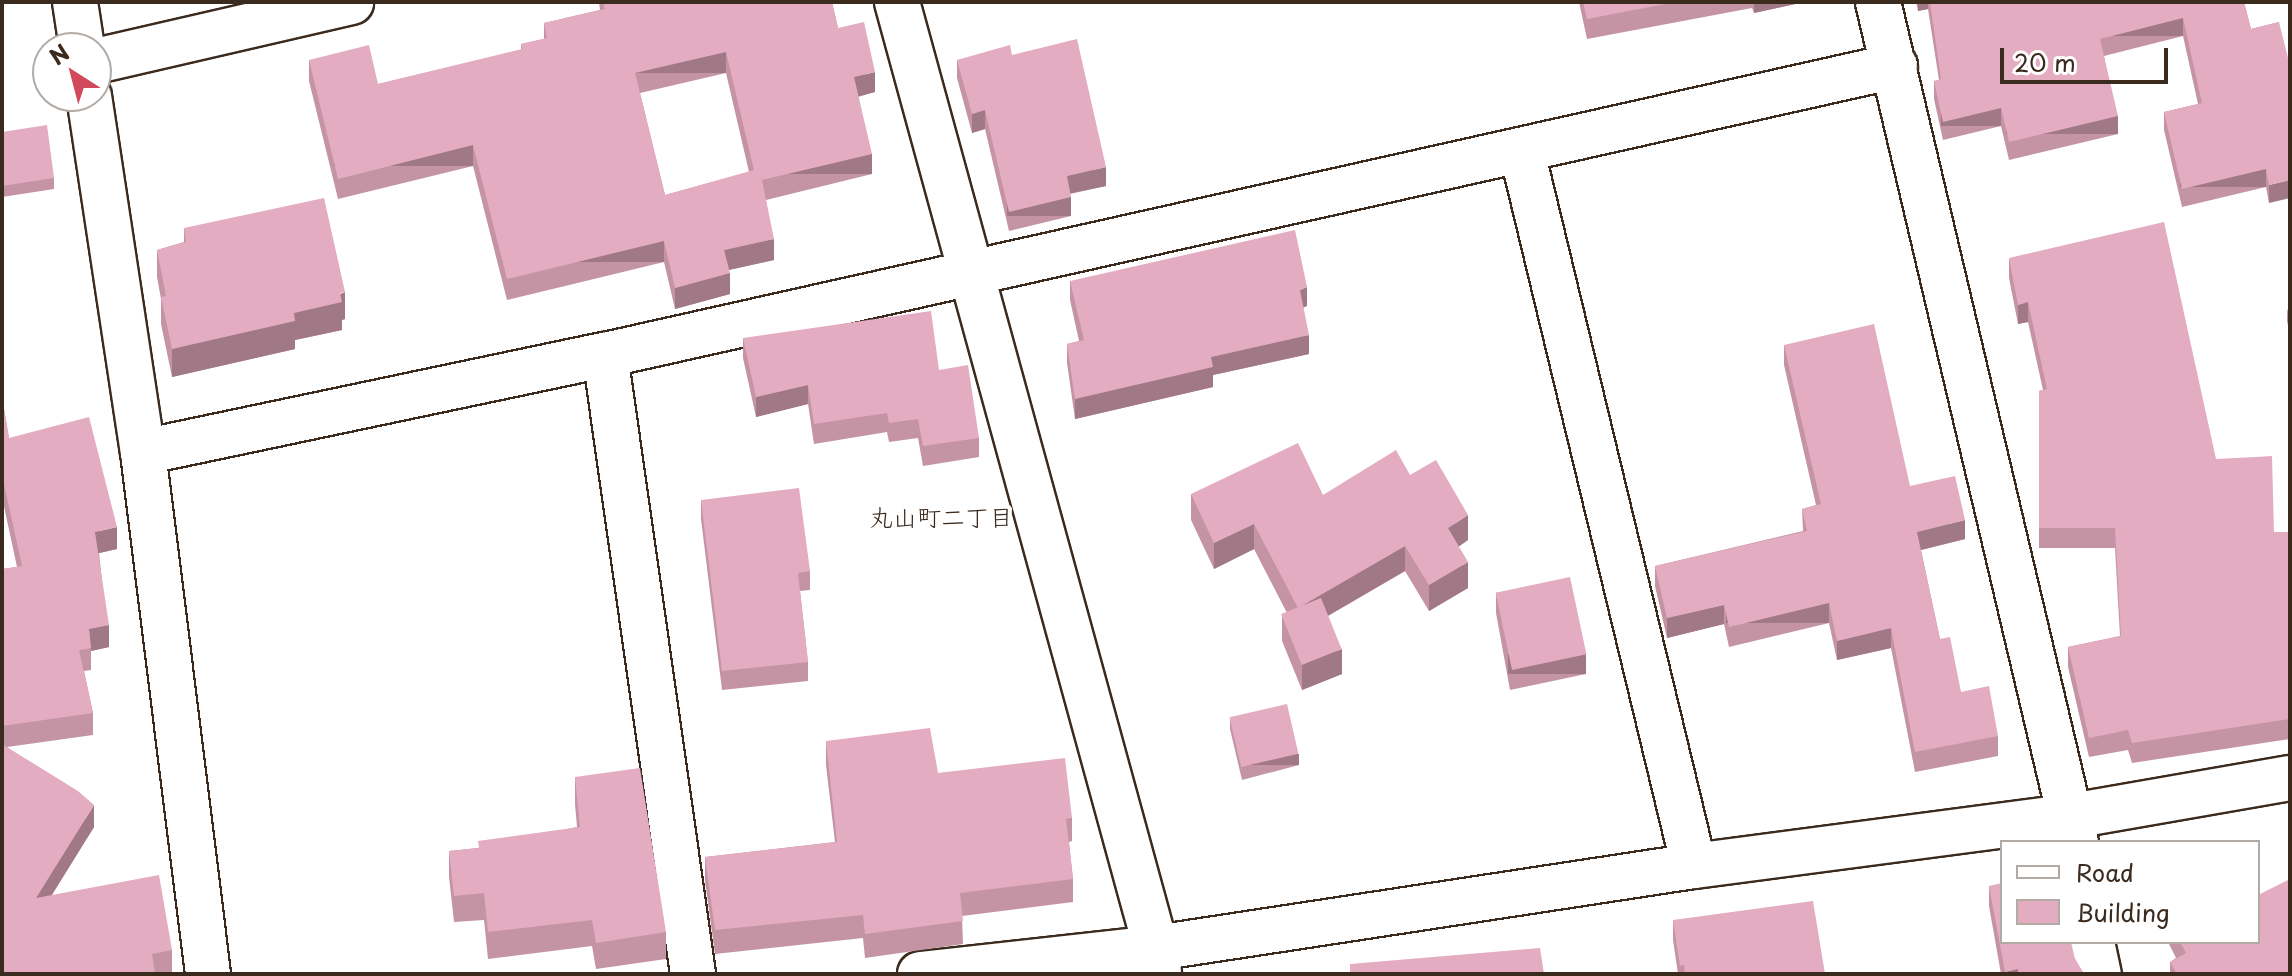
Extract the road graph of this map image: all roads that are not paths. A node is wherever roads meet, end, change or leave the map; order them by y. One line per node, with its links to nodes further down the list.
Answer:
1 (75, 2): 5 (street)
2 (351, 2): 6 (street)
3 (897, 2): 10 (street)
4 (1878, 2): 7 (street)
5 (80, 32)
6 (112, 57)
7 (1895, 66): 9 (street); 14 (street)
8 (91, 112): 12 (street)
9 (1522, 152): 10 (street); 15 (street)
10 (970, 273): 11 (street); 17 (street)
11 (605, 355): 12 (street); 19 (street)
12 (143, 452): 18 (street)
13 (2290, 778): 14 (street)
14 (2074, 829): 15 (street)
15 (1694, 866): 17 (street)
16 (2092, 944): 21 (street)
17 (1158, 961): 20 (street)
18 (208, 974)
19 (693, 974)
20 (920, 974)
21 (2099, 974)

